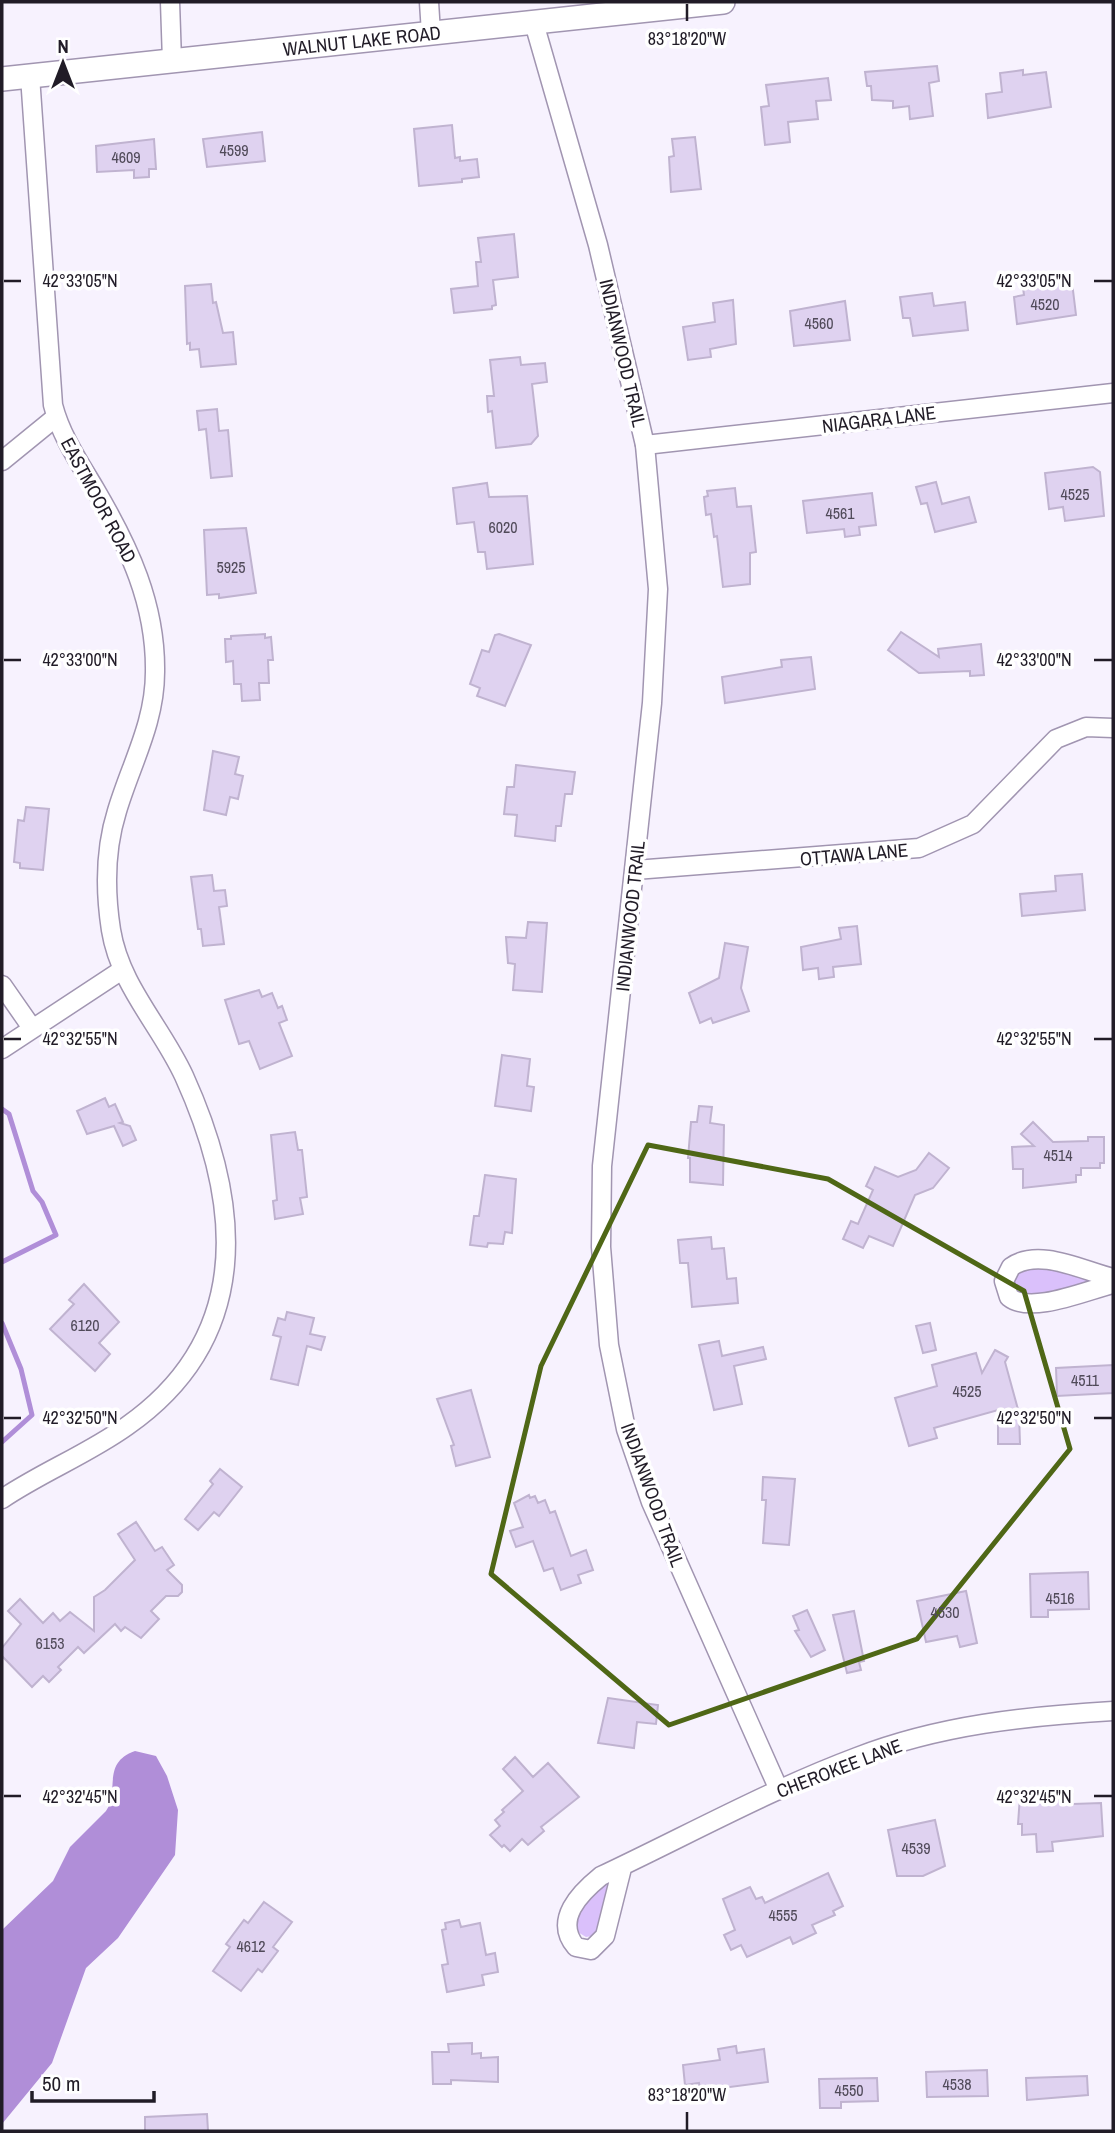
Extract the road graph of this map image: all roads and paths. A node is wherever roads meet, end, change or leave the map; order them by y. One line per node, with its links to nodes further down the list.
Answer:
1 (170, 2): 6 (street)
2 (429, 2): 5 (street)
3 (723, 2): 4 (street, WALNUT LAKE ROAD)
4 (534, 23): 5 (street, WALNUT LAKE ROAD); 11 (street, INDIANWOOD TRAIL)
5 (431, 33): 6 (street, WALNUT LAKE ROAD)
6 (172, 61): 7 (street, WALNUT LAKE ROAD)
7 (30, 76): 8 (street, WALNUT LAKE ROAD); 10 (street, EASTMOOR ROAD)
8 (2, 79)
9 (1113, 393): 11 (street, NIAGARA LANE)
10 (56, 417): 12 (street); 15 (street, EASTMOOR ROAD)
11 (645, 445): 14 (street, INDIANWOOD TRAIL)
12 (2, 461)
13 (1113, 728): 14 (street, OTTAWA LANE)
14 (635, 870): 23 (street, INDIANWOOD TRAIL)
15 (122, 970): 17 (street); 21 (street, EASTMOOR ROAD)
16 (2, 985): 17 (street)
17 (32, 1028): 18 (street)
18 (2, 1049)
19 (1113, 1278): 20 (street)
20 (1113, 1284)
21 (2, 1499)
22 (1113, 1711): 23 (street, CHEROKEE LANE)
23 (779, 1790): 24 (street, CHEROKEE LANE)
24 (622, 1868)

